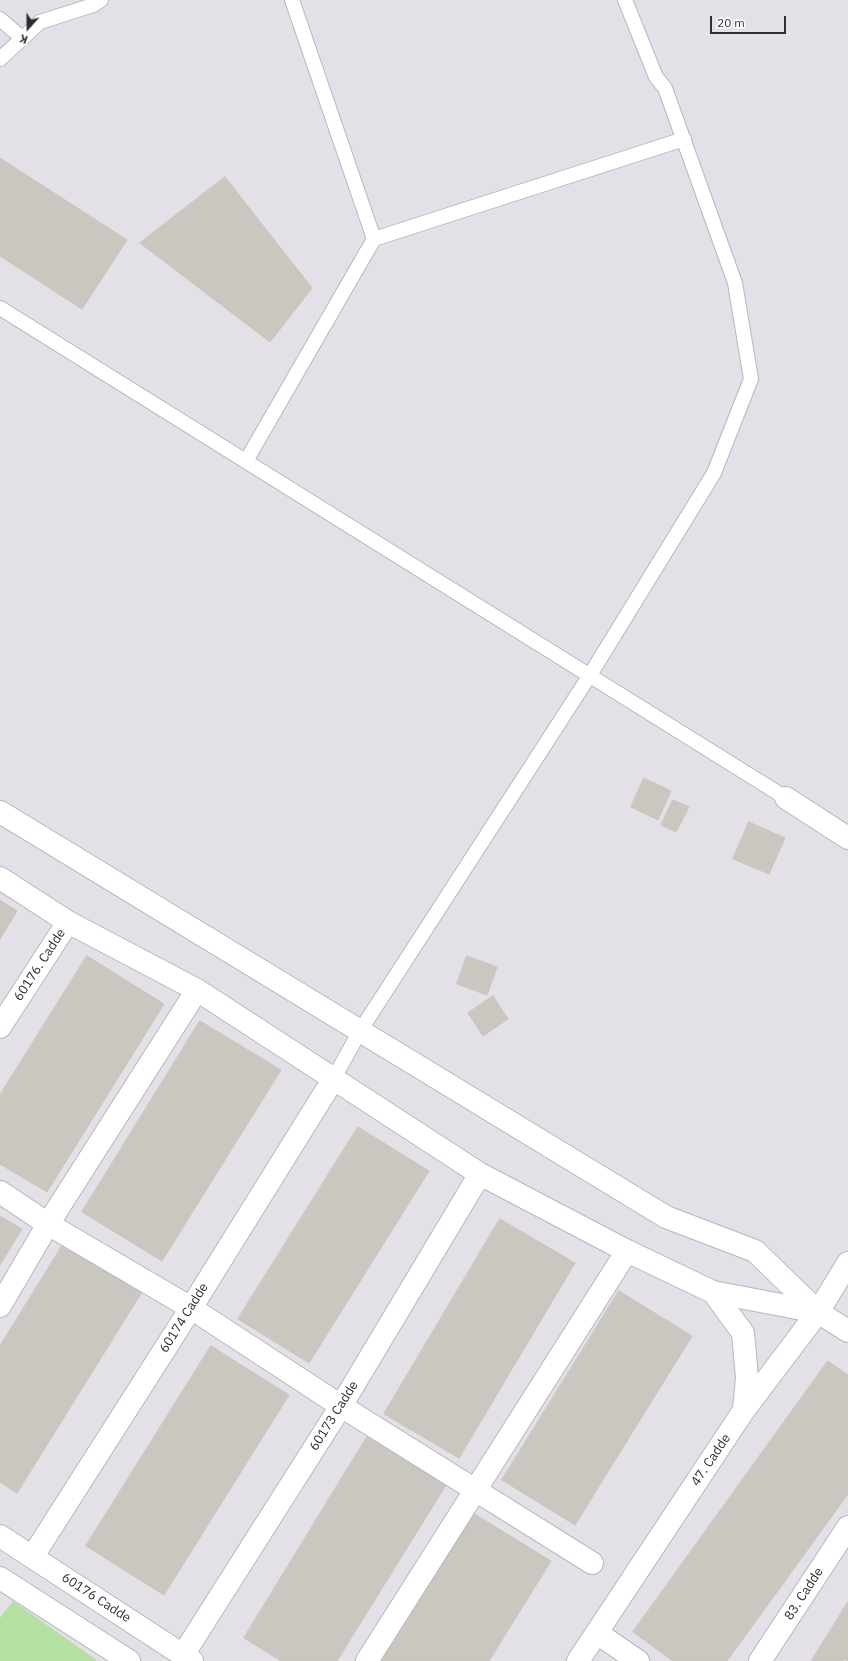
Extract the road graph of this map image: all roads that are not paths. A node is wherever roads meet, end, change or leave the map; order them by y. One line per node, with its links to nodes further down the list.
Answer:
1 (101, 0): 5 (lane)
2 (292, 0): 8 (lane)
3 (625, 0): 7 (lane)
4 (0, 19): 5 (lane)
5 (22, 38): 6 (lane)
6 (0, 59)
7 (684, 139): 8 (lane); 11 (lane)
8 (374, 239): 10 (lane)
9 (0, 308): 10 (lane)
10 (246, 461): 11 (lane)
11 (590, 675): 12 (lane); 19 (lane)
12 (786, 798): 14 (street)
13 (0, 812): 19 (street)
14 (848, 838)
15 (0, 878): 16 (street)
16 (68, 922): 17 (street); 18 (street, 60176. Cadde)
17 (197, 990): 20 (street); 23 (street)
18 (0, 1027)
19 (360, 1031): 20 (lane); 29 (street)
20 (334, 1078): 21 (street); 28 (street, 60174 Cadde)
21 (480, 1174): 24 (street); 31 (street, 60173 Cadde)
22 (0, 1192): 23 (street)
23 (48, 1224): 27 (street); 28 (street)
24 (627, 1251): 26 (street); 33 (street)
25 (848, 1263): 29 (street, 47. Cadde)
26 (713, 1292): 29 (street); 32 (street)
27 (0, 1306)
28 (191, 1308): 31 (street); 36 (street, 60174 Cadde)
29 (818, 1312): 30 (street); 32 (street, 47. Cadde)
30 (848, 1331)
31 (341, 1406): 33 (street); 40 (street, 60173 Cadde)
32 (744, 1410): 39 (street, 47. Cadde)
33 (476, 1490): 37 (street); 42 (street)
34 (848, 1527): 45 (street, 83. Cadde)
35 (0, 1536): 36 (street, 60176 Cadde)
36 (33, 1556): 40 (street, 60176 Cadde)
37 (592, 1563)
38 (0, 1578): 41 (street)
39 (597, 1633): 43 (street, 47. Cadde); 44 (street)
40 (188, 1658)
41 (129, 1661)
42 (367, 1661)
43 (578, 1661)
44 (638, 1661)
45 (760, 1661)

